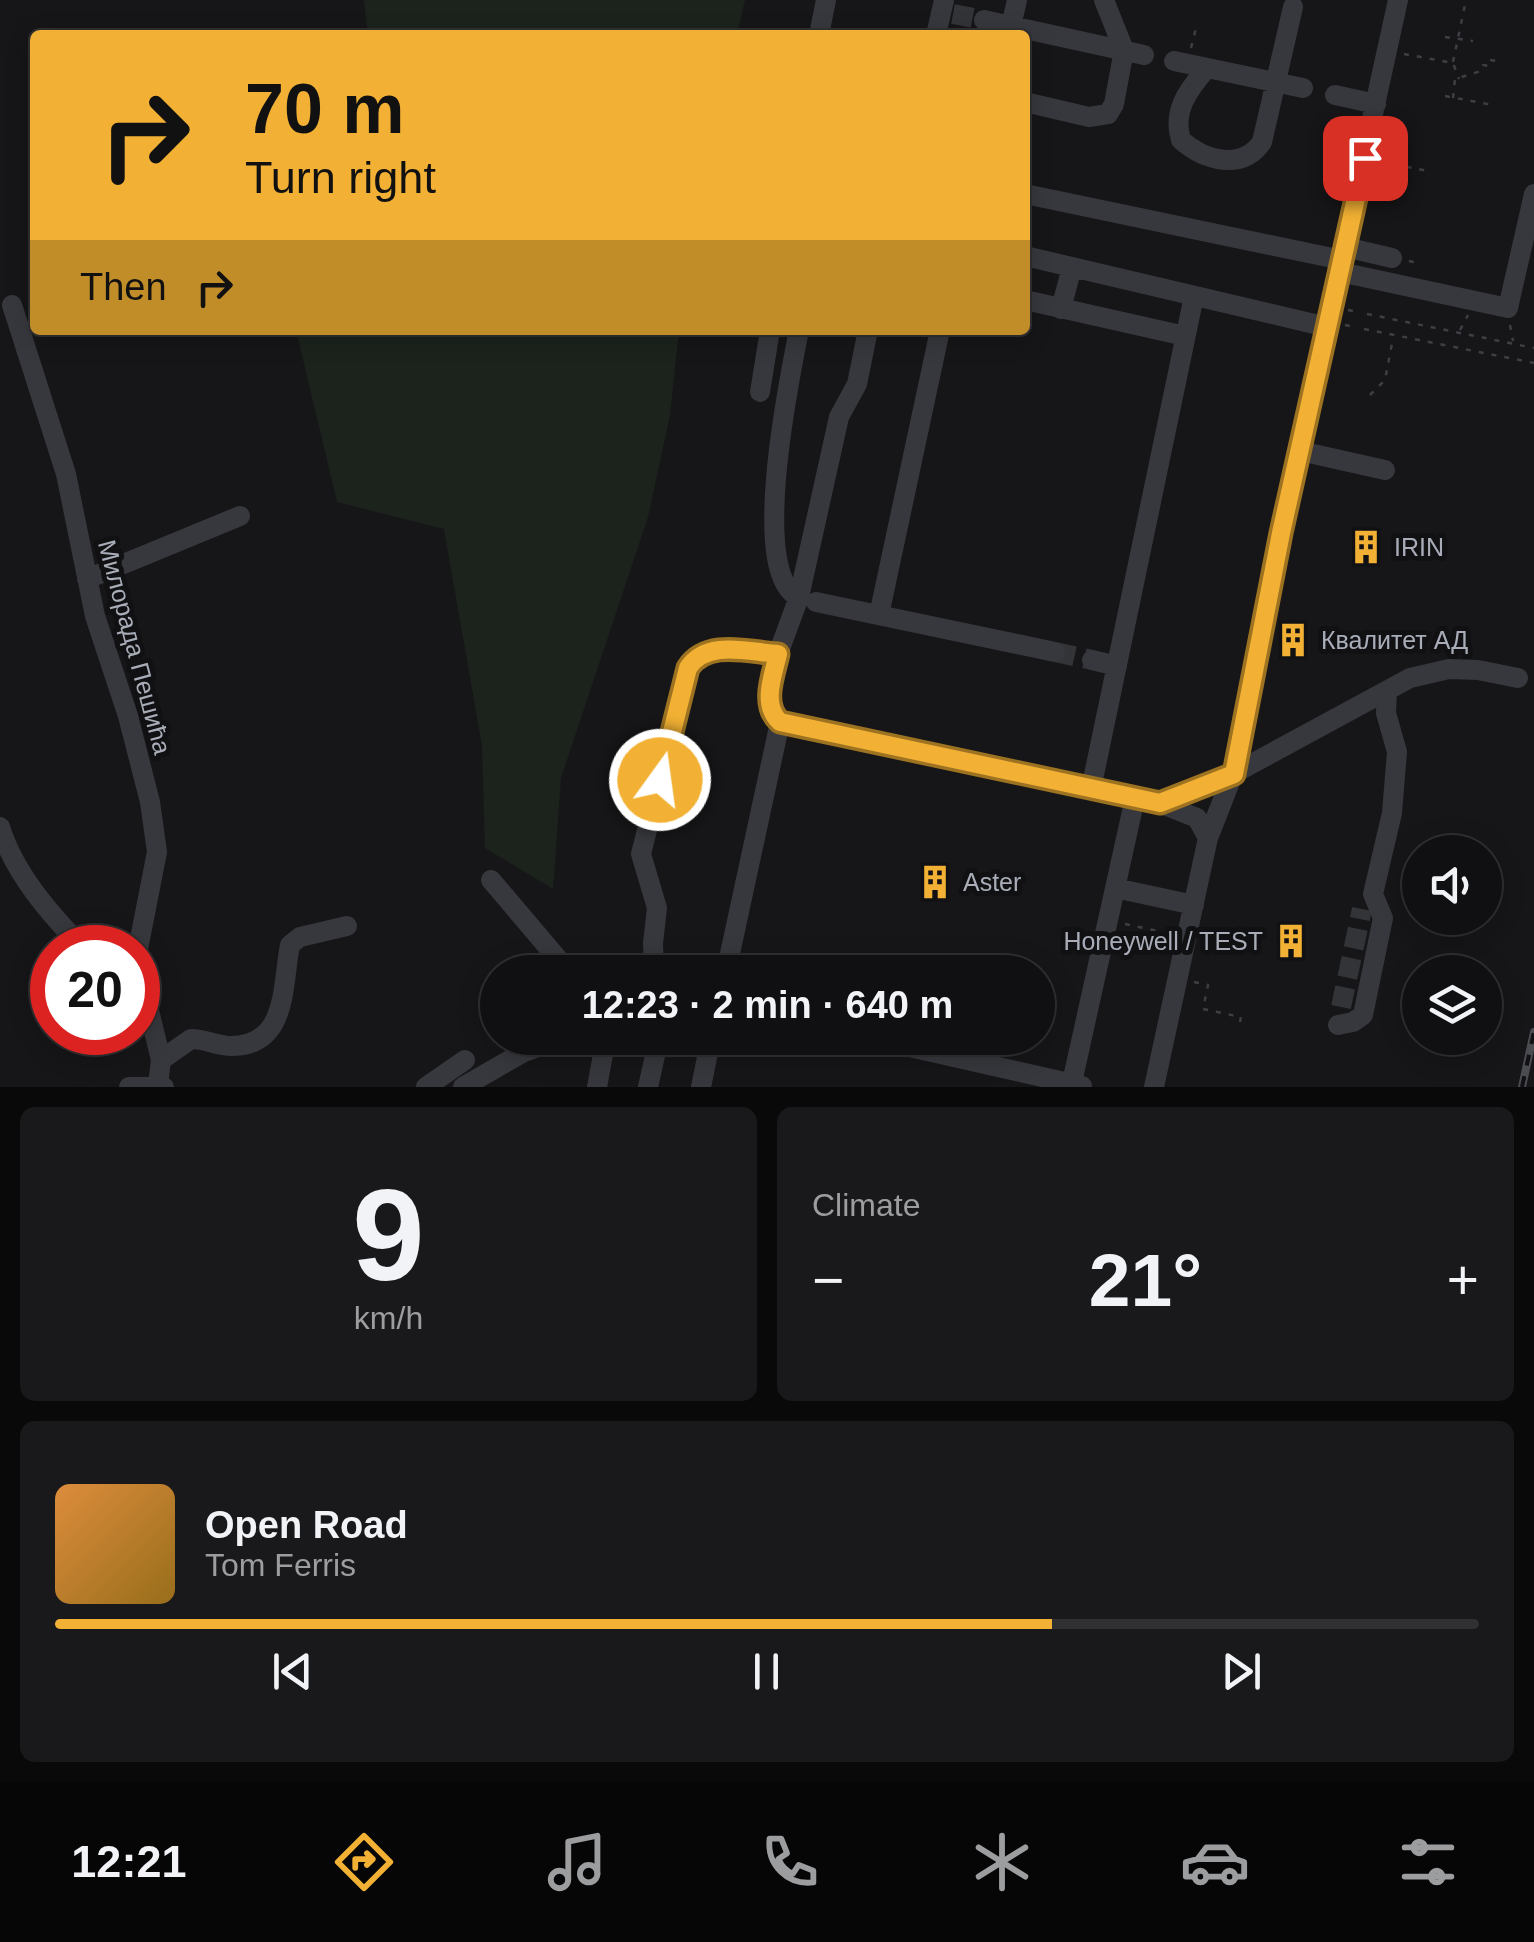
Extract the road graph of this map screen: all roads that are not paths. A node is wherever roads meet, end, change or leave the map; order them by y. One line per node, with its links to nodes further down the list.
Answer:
1 (826, 0): 7 (street)
2 (1018, 0): 9 (street)
3 (1104, 0): 11 (street)
4 (1398, 0): 16 (street)
5 (1293, 7): 12 (street)
6 (984, 20): 8 (street)
7 (820, 30)
8 (1009, 30)
9 (1011, 30)
10 (1030, 34): 11 (street)
11 (1134, 52): 15 (street)
12 (1276, 82): 12 (street); 13 (street)
13 (1303, 88)
14 (1335, 95): 16 (street)
15 (1030, 103)
16 (1376, 104): 21 (street)
17 (1534, 194): 21 (street)
18 (1030, 195): 21 (street)
19 (1030, 257): 22 (street)
20 (1392, 258): 21 (street)
21 (1342, 260): 27 (street)
22 (1072, 267): 23 (street); 26 (street)
23 (1194, 296): 27 (street); 32 (street)
24 (1030, 301): 26 (street)
25 (12, 305): 37 (street, Милорада Пешића)
26 (1062, 309): 32 (street)
27 (1328, 328): 34 (street)
28 (769, 335): 33 (street)
29 (797, 335): 38 (street)
30 (867, 335): 38 (street)
31 (939, 335): 39 (street)
32 (1185, 336): 43 (street)
33 (760, 392)
34 (1300, 451): 35 (street); 49 (street)
35 (1385, 470)
36 (240, 516): 37 (street)
37 (87, 580): 59 (street, Милорада Пешића)
38 (807, 600): 39 (street); 41 (street)
39 (878, 615): 40 (street)
40 (1055, 652)
41 (778, 654): 48 (street); 62 (street)
42 (1092, 660): 43 (street)
43 (1118, 666): 50 (street)
44 (1527, 680): 45 (street)
45 (1388, 690): 46 (street); 47 (street)
46 (1365, 702): 47 (street); 49 (street)
47 (1386, 713): 64 (street)
48 (780, 722): 50 (street); 63 (street)
49 (1234, 774): 52 (street); 54 (street)
50 (1091, 789): 51 (street)
51 (1135, 798): 52 (street); 56 (street)
52 (1160, 803): 54 (street)
53 (1, 836): 58 (street)
54 (1208, 838): 57 (street)
55 (491, 880): 61 (street)
56 (1115, 888): 57 (street); 74 (street)
57 (1194, 905): 81 (street)
58 (61, 925)
59 (143, 925)
60 (347, 926): 71 (street)
61 (555, 955)
62 (652, 955)
63 (730, 955)
64 (1338, 1024)
65 (159, 1055): 71 (street)
66 (519, 1055): 77 (street)
67 (603, 1055): 78 (street)
68 (655, 1055): 79 (street)
69 (707, 1055): 80 (street)
70 (943, 1055): 74 (street)
71 (160, 1060): 73 (street)
72 (465, 1060): 76 (street)
73 (161, 1086): 75 (street)
74 (1076, 1086)
75 (129, 1087)
76 (426, 1087)
77 (463, 1087)
78 (597, 1087)
79 (648, 1087)
80 (700, 1087)
81 (1154, 1087)

